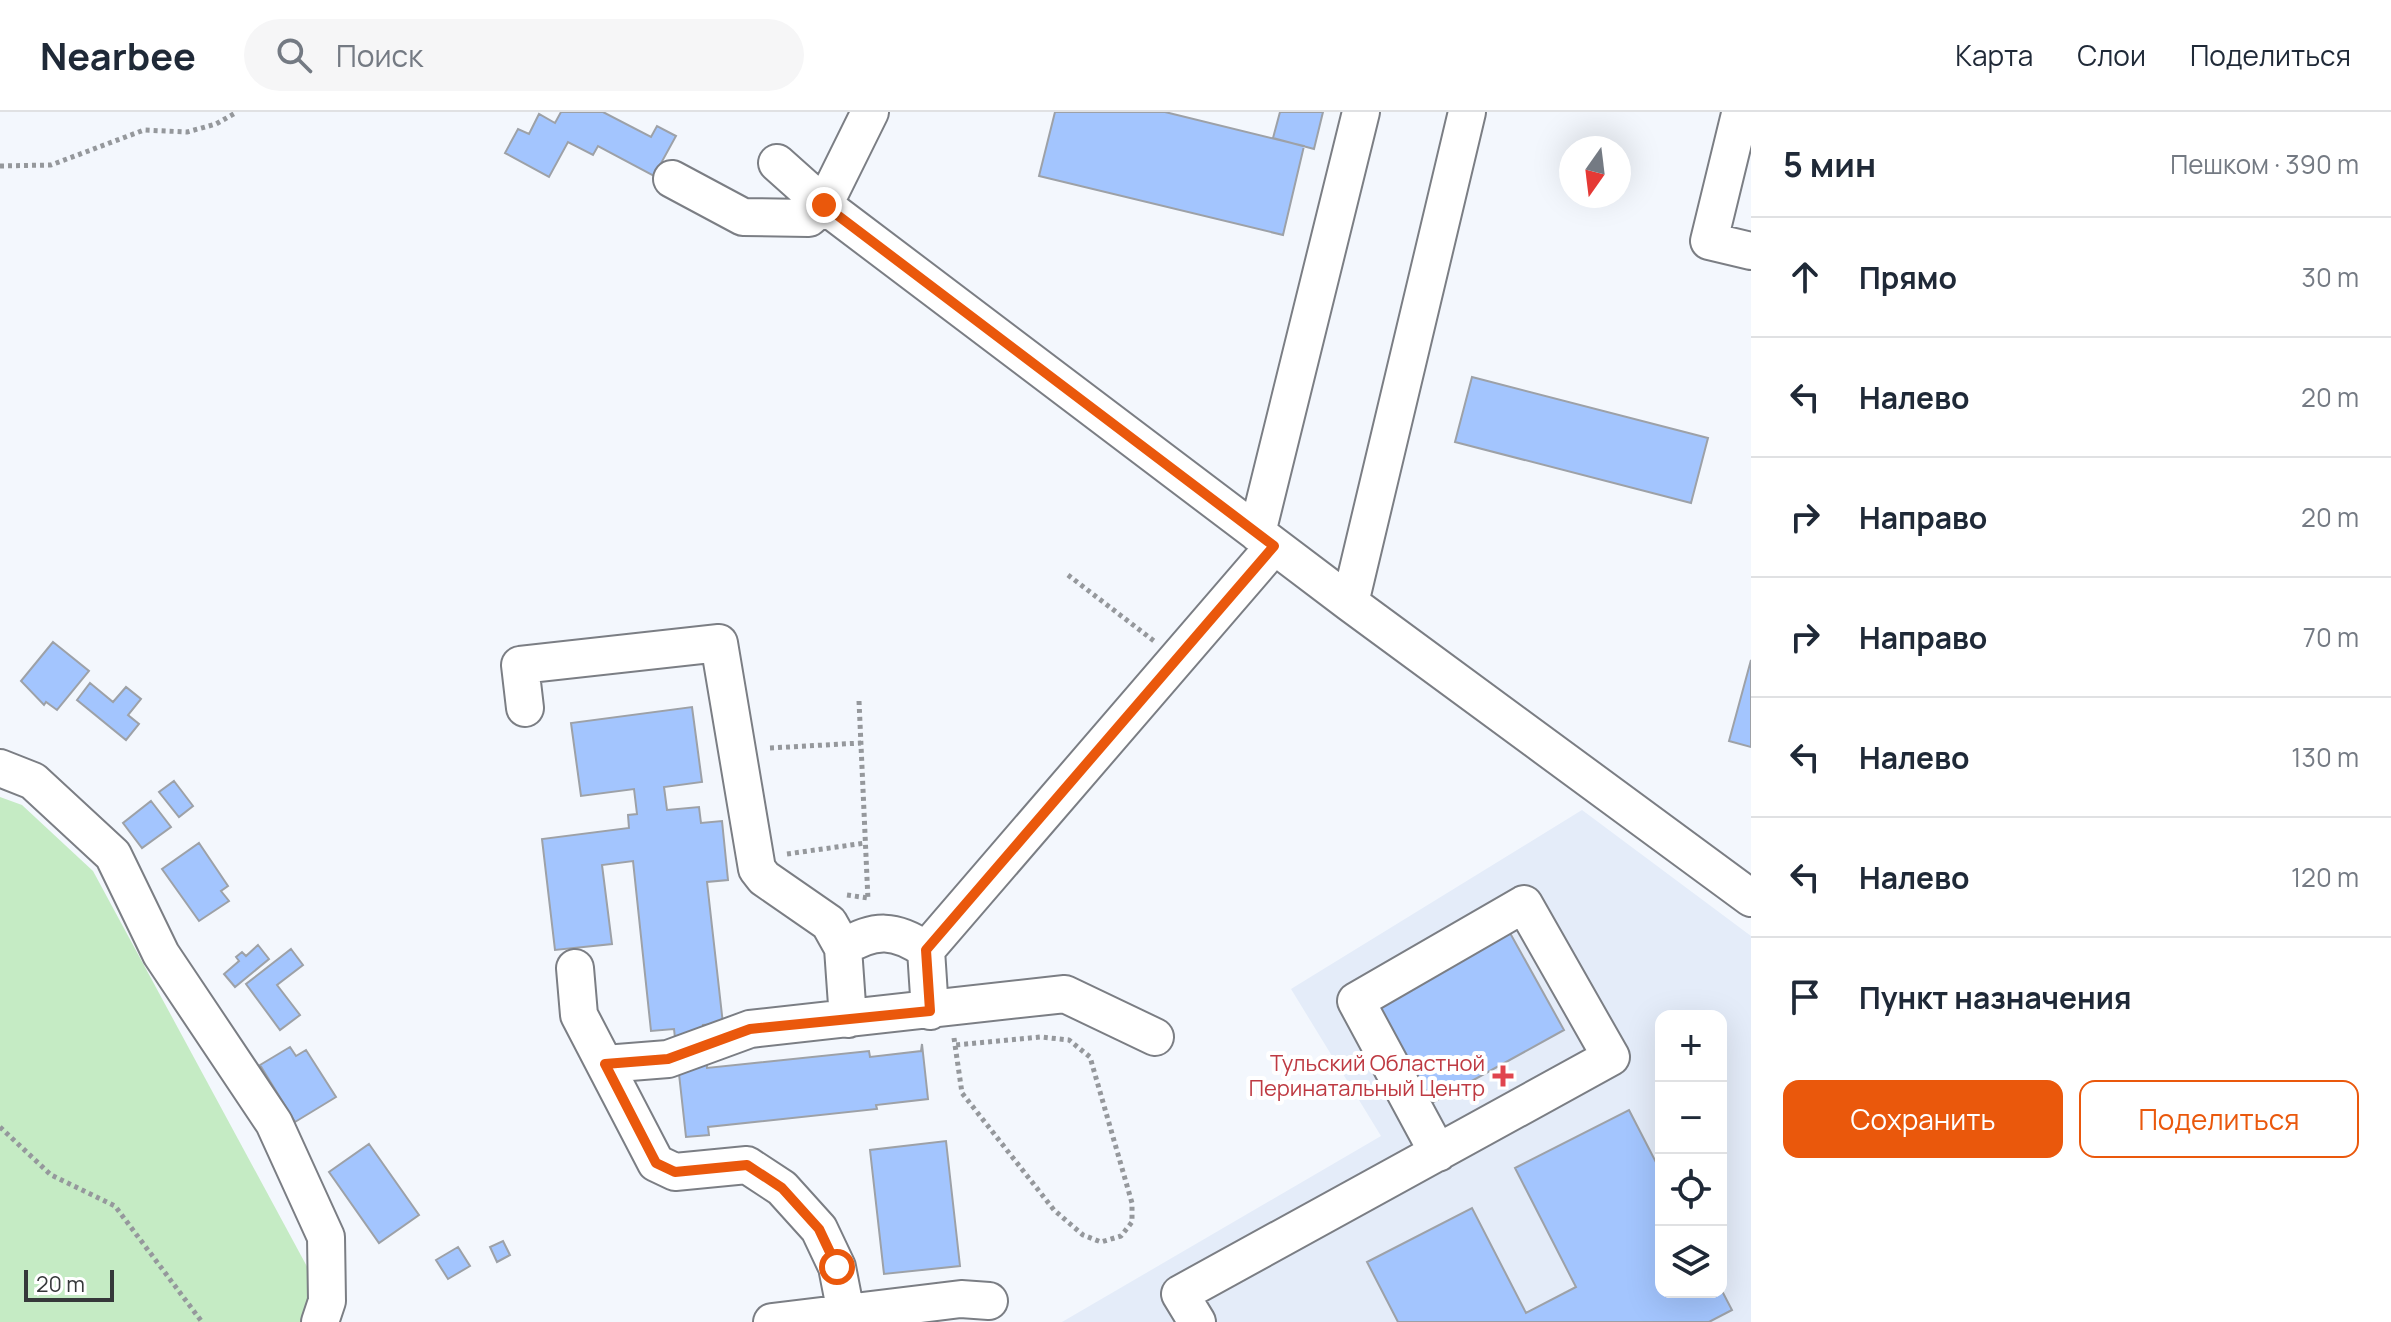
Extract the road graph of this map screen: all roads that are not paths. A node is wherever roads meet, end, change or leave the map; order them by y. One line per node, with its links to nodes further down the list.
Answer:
1 (870, 112): 7 (street)
2 (1361, 112): 9 (street)
3 (1467, 112): 10 (street)
4 (1741, 114): 8 (street)
5 (777, 163): 7 (street)
6 (672, 179): 7 (street)
7 (824, 205): 9 (street)
8 (1751, 251)
9 (1265, 539): 10 (street); 15 (street)
10 (1350, 603): 13 (street)
11 (525, 708): 14 (street)
12 (0, 768): 25 (street)
13 (1751, 898)
14 (857, 941): 15 (street); 18 (street)
15 (926, 950): 17 (street)
16 (575, 968): 20 (street)
17 (930, 1011): 18 (street); 19 (street)
18 (848, 1019): 20 (street)
19 (1155, 1037)
20 (605, 1064): 23 (street)
21 (1438, 1153): 21 (street); 27 (street)
22 (974, 1307): 24 (street)
23 (846, 1313): 24 (street); 26 (street)
24 (900, 1314)
25 (320, 1322)
26 (772, 1322)
27 (1197, 1322)

